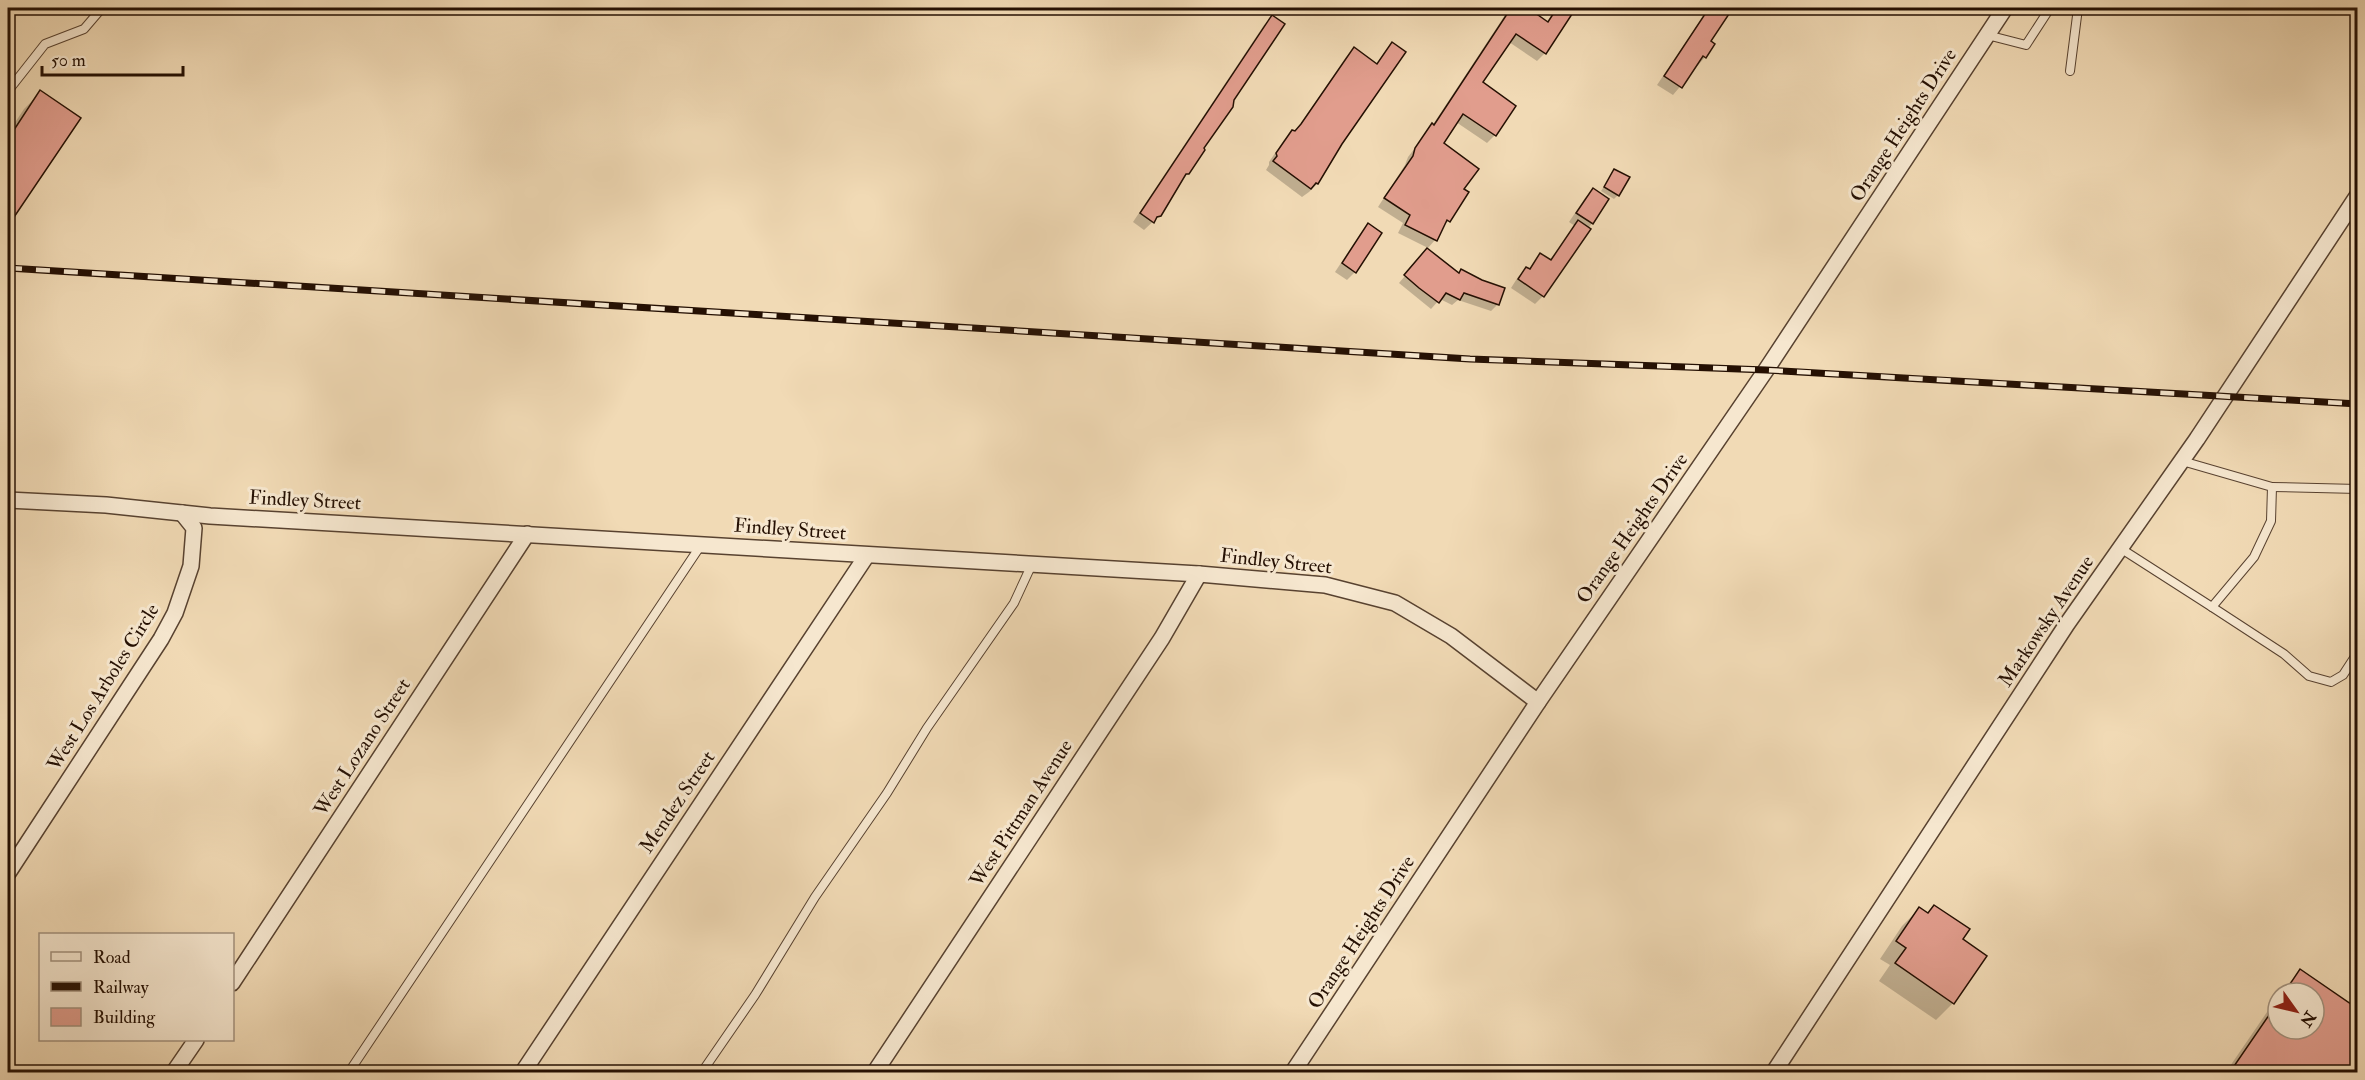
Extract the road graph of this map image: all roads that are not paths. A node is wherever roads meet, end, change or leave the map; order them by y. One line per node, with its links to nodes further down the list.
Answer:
1 (102, 8): 7 (lane)
2 (2005, 8): 5 (street, Orange Heights Drive)
3 (2050, 8): 5 (lane)
4 (2078, 8): 6 (lane)
5 (1987, 35): 22 (street, Orange Heights Drive)
6 (2070, 71)
7 (8, 91)
8 (2358, 195): 9 (street, Markowsky Avenue)
9 (2182, 460): 10 (lane); 16 (street, Markowsky Avenue)
10 (2272, 487): 11 (lane); 20 (lane)
11 (2358, 489)
12 (8, 500): 13 (street, Findley Street)
13 (182, 513): 14 (street, Findley Street); 23 (street, West Los Arboles Circle)
14 (527, 534): 15 (street, Findley Street); 24 (street, West Lozano Street)
15 (701, 545): 17 (street, Findley Street); 27 (lane)
16 (2120, 548): 20 (lane); 32 (street, Markowsky Avenue)
17 (867, 555): 18 (street, Findley Street); 28 (street, Mendez Street)
18 (1032, 564): 19 (street, Findley Street); 29 (lane)
19 (1198, 574): 22 (street, Findley Street); 30 (street, West Pittman Avenue)
20 (2212, 607): 21 (lane)
21 (2358, 652)
22 (1538, 702): 31 (street, Orange Heights Drive)
23 (8, 873)
24 (234, 980)
25 (195, 1041): 26 (street)
26 (174, 1072)
27 (349, 1072)
28 (523, 1072)
29 (702, 1072)
30 (875, 1072)
31 (1293, 1072)
32 (1774, 1072)

